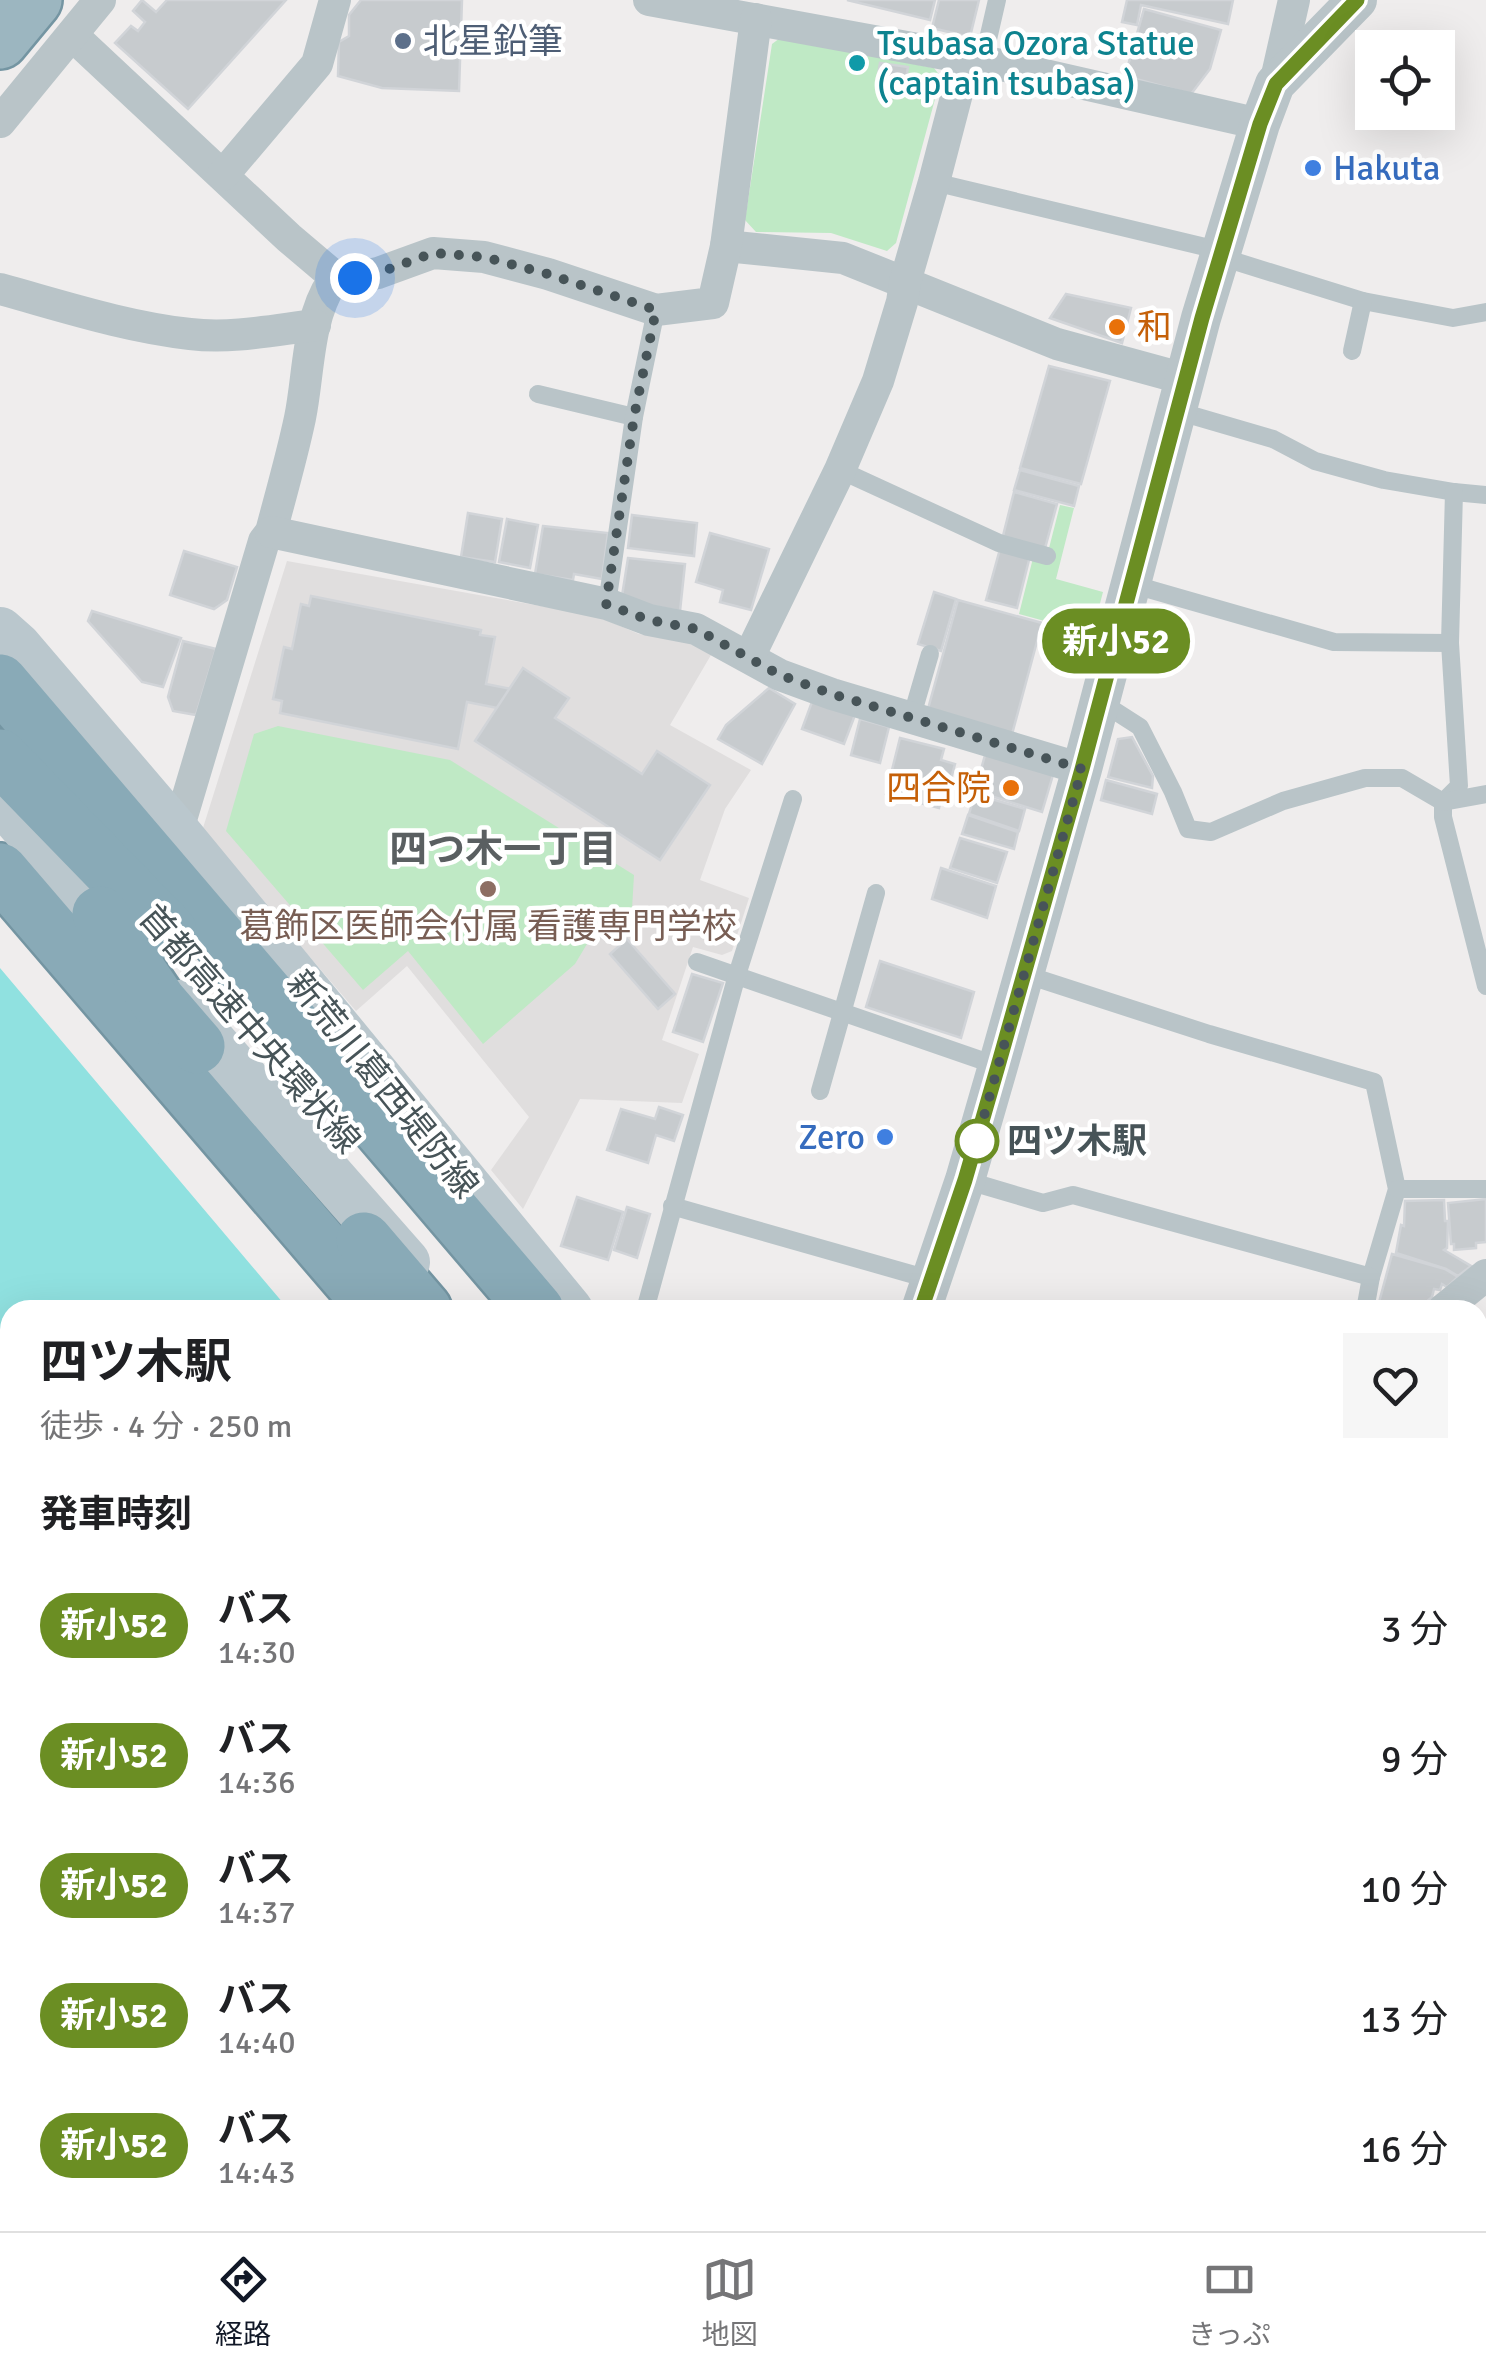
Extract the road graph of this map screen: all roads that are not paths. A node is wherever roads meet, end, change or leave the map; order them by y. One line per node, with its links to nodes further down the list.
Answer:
1 (100, 0): 7 (street)
2 (335, 0): 14 (street)
3 (649, 0): 8 (street)
4 (996, 0): 10 (lane)
5 (1294, 0): 11 (street)
6 (1357, 0): 11 (street)
7 (53, 17): 9 (highway); 12 (street); 14 (street)
8 (756, 19): 10 (street); 16 (street)
9 (0, 41)
10 (974, 60): 13 (street); 15 (street)
11 (1276, 84): 13 (street)
12 (0, 122)
13 (1260, 124): 17 (street)
14 (223, 175): 18 (street)
15 (934, 182): 17 (lane); 19 (street)
16 (726, 246): 19 (street); 22 (street)
17 (1222, 254): 21 (lane); 27 (street)
18 (332, 282): 22 (street); 24 (street)
19 (904, 282): 27 (street); 29 (street)
20 (0, 289): 24 (street)
21 (1363, 301): 23 (lane); 25 (lane)
22 (656, 310): 28 (lane)
23 (1486, 312)
24 (315, 325): 32 (street)
25 (1352, 351)
26 (538, 394): 28 (lane)
27 (1181, 395): 30 (lane); 34 (street)
28 (634, 417): 35 (lane)
29 (840, 470): 33 (lane); 39 (street)
30 (1454, 492): 31 (lane); 37 (lane)
31 (1486, 495)
32 (271, 532): 35 (street); 49 (street)
33 (1047, 556)
34 (1131, 584): 37 (lane); 41 (street)
35 (606, 604): 39 (street)
36 (0, 631): 49 (main road, 新荒川葛西堤防線)
37 (1450, 643): 48 (lane)
38 (930, 654): 42 (lane)
39 (748, 657): 42 (street)
40 (0, 682): 71 (highway)
41 (1100, 702): 44 (street); 48 (lane)
42 (910, 719): 44 (street)
43 (0, 757): 70 (highway, 首都高速中央環状線)
44 (1082, 769): 54 (street)
45 (1486, 794): 48 (lane)
46 (0, 799): 52 (main road)
47 (793, 800): 55 (lane)
48 (1443, 802): 56 (lane)
49 (177, 832): 72 (main road, 新荒川葛西堤防線)
50 (0, 872): 67 (highway)
51 (876, 893): 57 (lane)
52 (100, 914): 68 (highway); 69 (main road)
53 (697, 962): 55 (lane)
54 (1024, 974): 58 (street); 62 (lane)
55 (737, 975): 57 (lane); 63 (lane)
56 (1486, 986)
57 (842, 1011): 58 (lane); 59 (lane)
58 (998, 1066): 60 (street)
59 (820, 1091)
60 (965, 1180): 65 (lane); 66 (street)
61 (1486, 1188): 62 (lane)
62 (1397, 1190): 65 (lane)
63 (672, 1206): 66 (lane); 73 (lane)
64 (1486, 1275): 75 (street)
65 (1371, 1278): 74 (lane)
66 (926, 1295)
67 (367, 1300)
68 (415, 1300)
69 (439, 1300)
70 (481, 1300)
71 (527, 1300)
72 (561, 1300)
73 (648, 1300)
74 (1367, 1300)
75 (1456, 1300)

